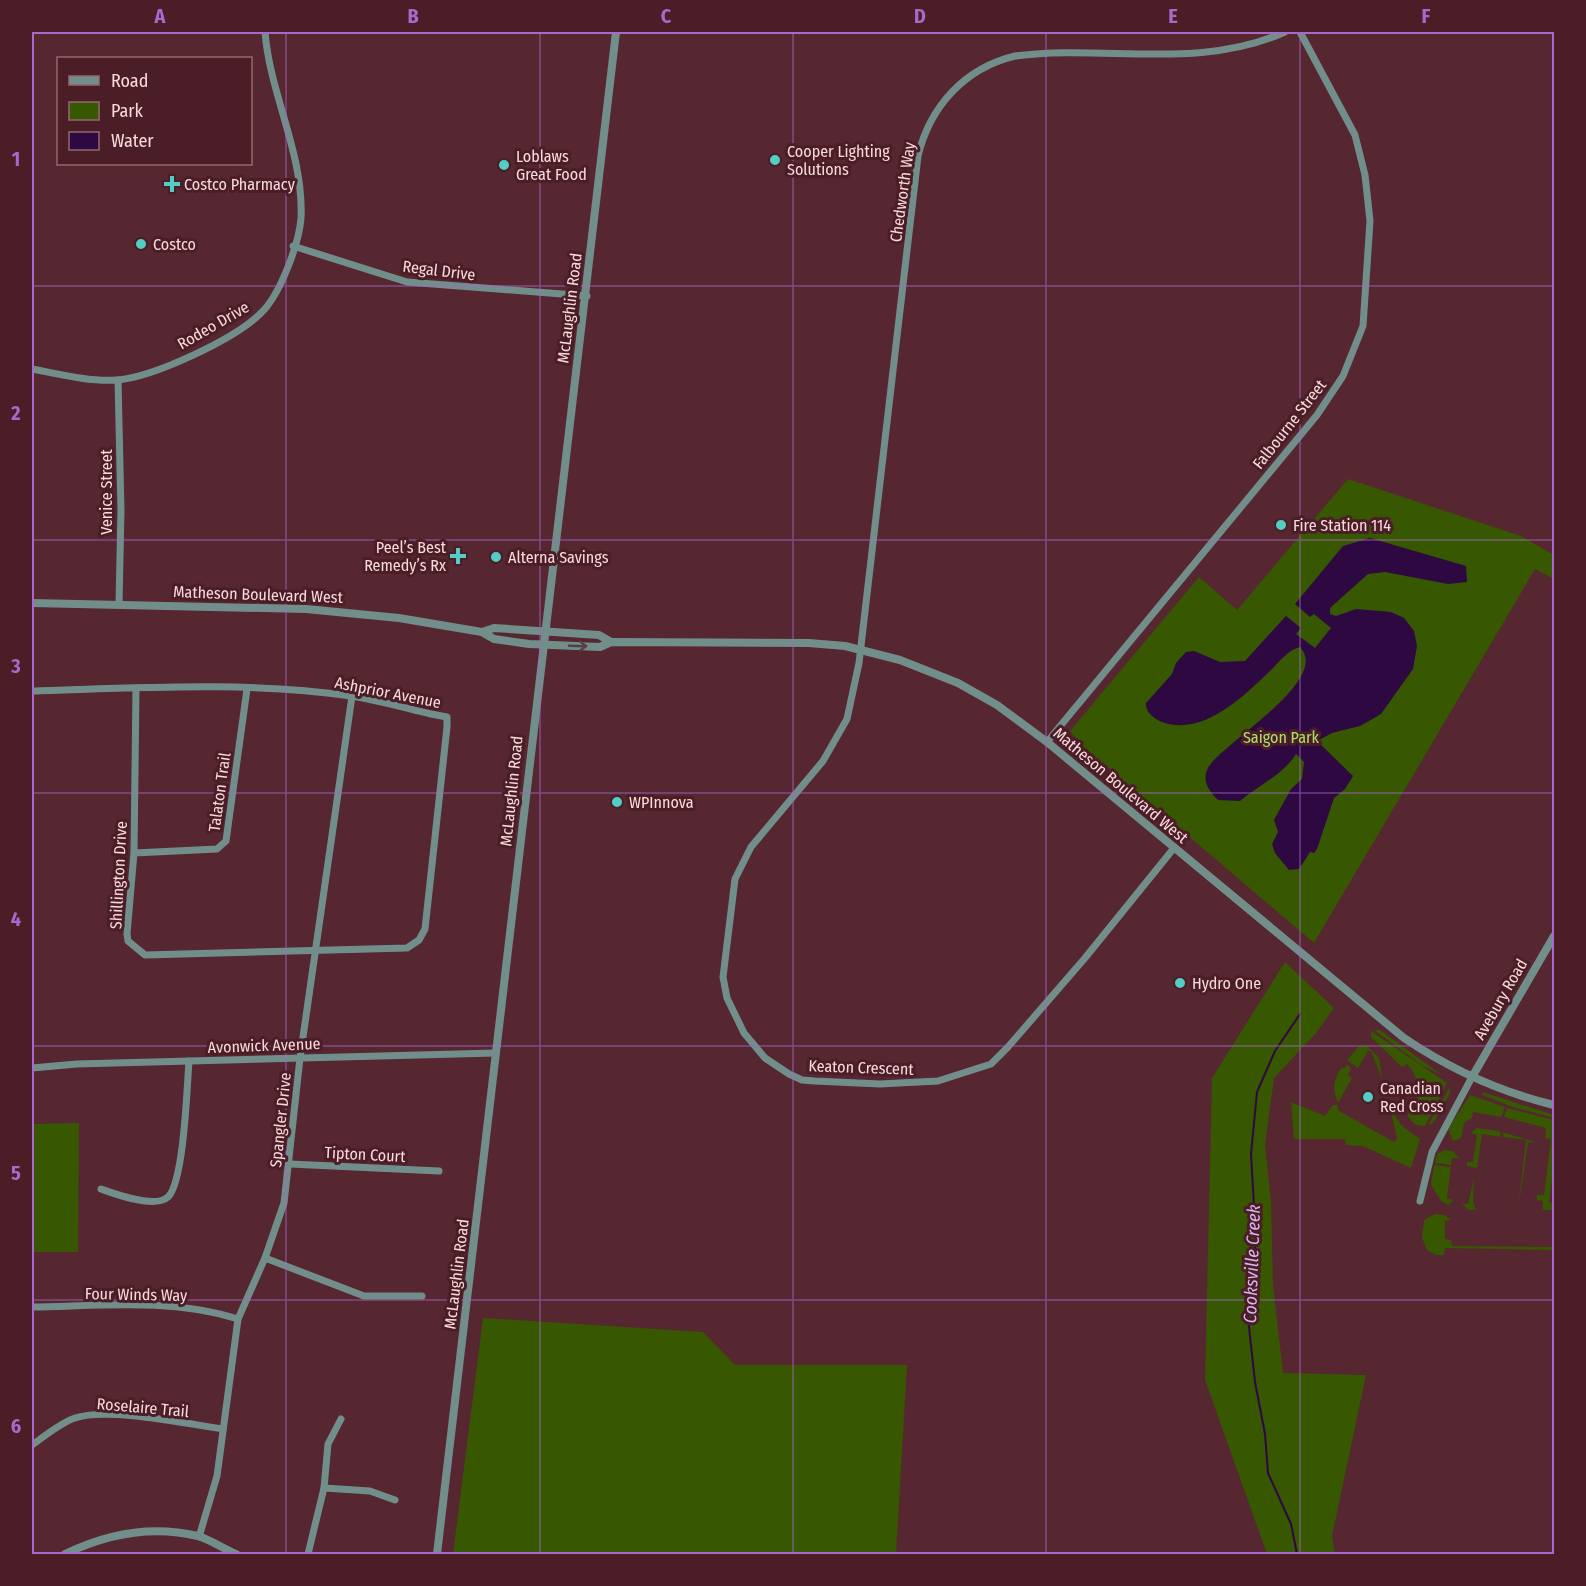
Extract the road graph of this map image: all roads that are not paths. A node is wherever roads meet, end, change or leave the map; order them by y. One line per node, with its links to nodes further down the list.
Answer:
1 (265, 32): 5 (street, Rodeo Drive)
2 (616, 32): 6 (street, McLaughlin Road)
3 (1284, 32): 15 (street, Chedworth Way)
4 (1300, 32): 20 (street, Falbourne Street)
5 (294, 246): 6 (street, Regal Drive); 8 (street, Rodeo Drive)
6 (587, 296): 12 (street, McLaughlin Road)
7 (32, 369): 8 (street, Rodeo Drive)
8 (118, 380): 10 (street, Venice Street)
9 (32, 603): 10 (street, Matheson Boulevard West)
10 (119, 604): 11 (street, Matheson Boulevard West)
11 (482, 632): 12 (street, Matheson Boulevard West); 14 (street, Matheson Boulevard West)
12 (545, 632): 13 (street, Matheson Boulevard West); 14 (street, McLaughlin Road)
13 (610, 642): 14 (street, Matheson Boulevard West, one-way to 13); 15 (street, Matheson Boulevard West)
14 (544, 645): 25 (street, McLaughlin Road)
15 (861, 649): 20 (street, Matheson Boulevard West); 21 (street, Keaton Crescent)
16 (136, 688): 17 (street, Ashprior Avenue); 18 (street, Ashprior Avenue); 22 (street, Shillington Drive)
17 (247, 688): 19 (street, Ashprior Avenue); 22 (street, Talaton Trail)
18 (32, 691)
19 (352, 696): 24 (street, Spangler Drive); 24 (street, Ashprior Avenue)
20 (1047, 742): 21 (street, Matheson Boulevard West)
21 (1174, 848): 29 (street, Matheson Boulevard West)
22 (134, 853): 24 (street, Shillington Drive)
23 (1554, 936): 29 (street, Avebury Road)
24 (318, 951): 26 (street, Spangler Drive)
25 (496, 1053): 26 (street, Avonwick Avenue); 48 (street, McLaughlin Road)
26 (300, 1058): 27 (street, Avonwick Avenue); 31 (street, Spangler Drive)
27 (189, 1061): 28 (street, Avonwick Avenue); 33 (street)
28 (32, 1068)
29 (1472, 1077): 30 (street, Matheson Boulevard West); 34 (street)
30 (1554, 1105)
31 (290, 1164): 32 (street, Tipton Court); 35 (street, Spangler Drive)
32 (439, 1171)
33 (101, 1189)
34 (1420, 1201)
35 (265, 1258): 36 (street); 38 (street, Spangler Drive)
36 (422, 1296)
37 (32, 1307): 38 (street, Four Winds Way)
38 (238, 1319): 40 (street, Spangler Drive)
39 (341, 1419): 42 (street)
40 (223, 1429): 41 (street, Roselaire Trail); 44 (street, Spangler Drive)
41 (32, 1445)
42 (324, 1488): 43 (street); 47 (street)
43 (395, 1500)
44 (199, 1537): 45 (street); 46 (street)
45 (64, 1554)
46 (236, 1554)
47 (308, 1554)
48 (437, 1554)

